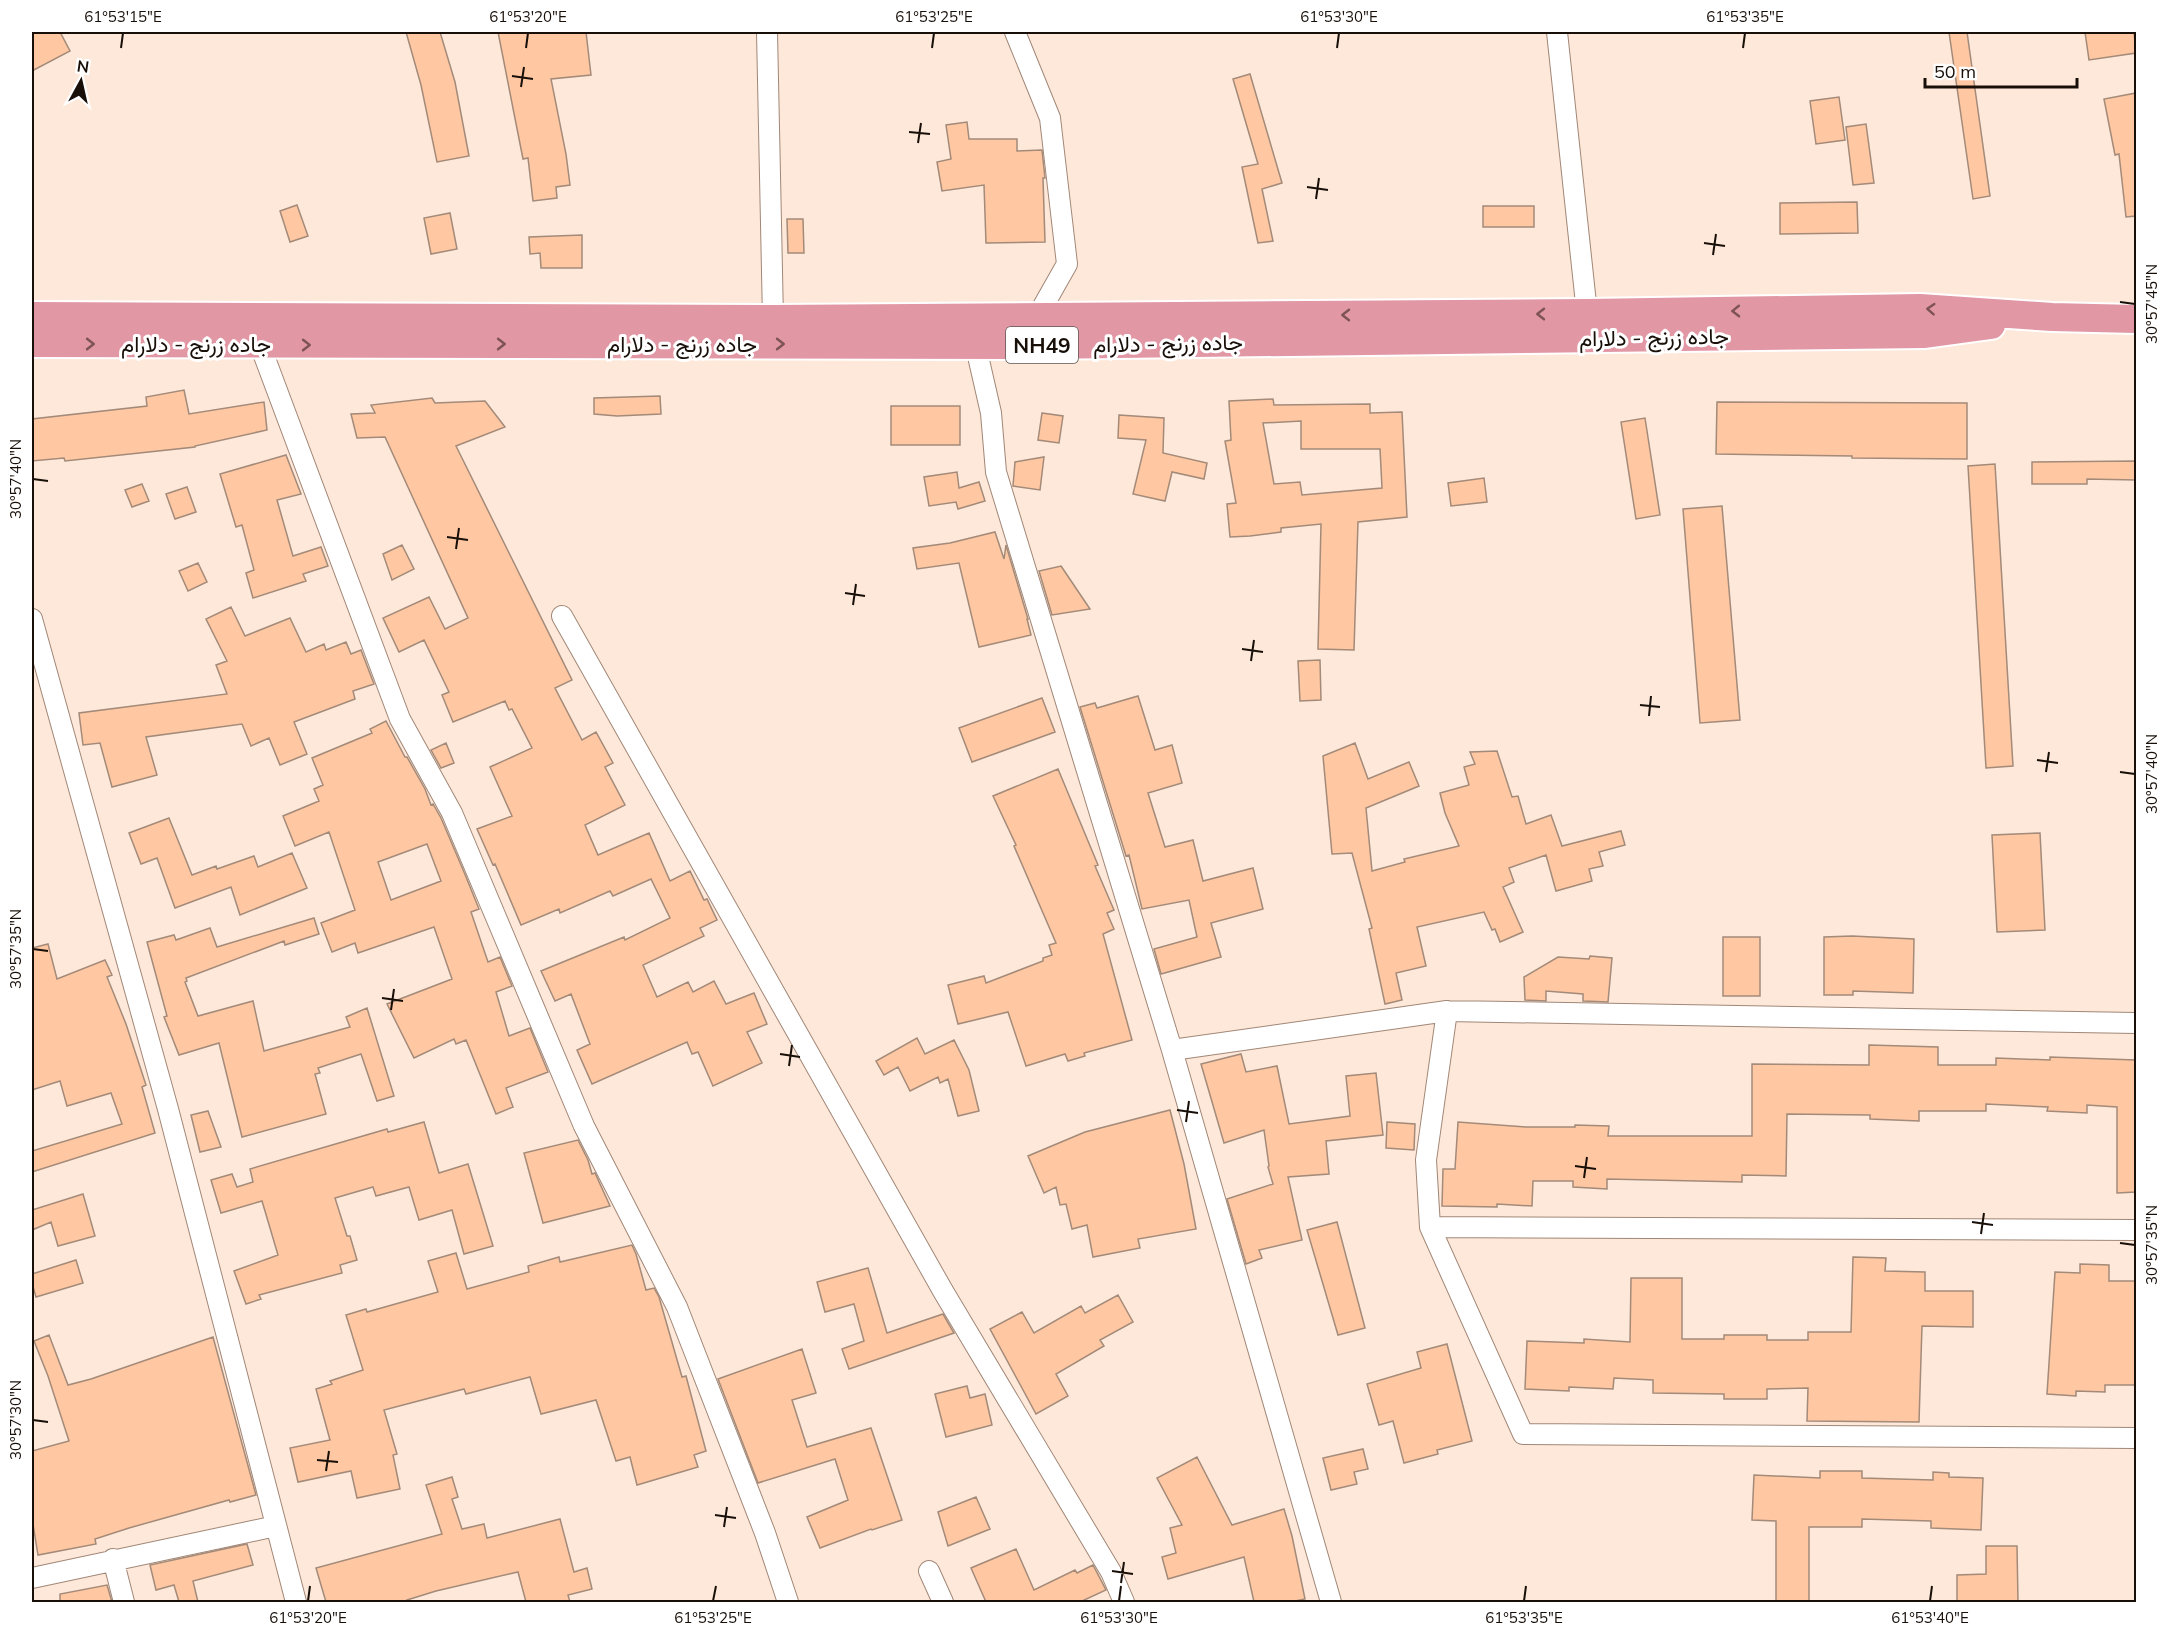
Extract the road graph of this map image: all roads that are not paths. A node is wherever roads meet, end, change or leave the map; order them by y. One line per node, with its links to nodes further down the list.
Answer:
1 (767, 32): 7 (street)
2 (1016, 32): 9 (street)
3 (1557, 32): 4 (street)
4 (1587, 314): 6 (highway, جاده زرنج - دلارام / NH49, one-way to 4); 9 (highway, جاده زرنج - دلارام / NH49, one-way to 9)
5 (32, 316): 7 (highway, جاده زرنج - دلارام / NH49)
6 (2052, 317): 8 (highway, جاده زرنج - دلارام / NH49); 9 (highway, جاده زرنج - دلارام / NH49)
7 (773, 319): 9 (highway, جاده زرنج - دلارام / NH49)
8 (2136, 319)
9 (1039, 331): 11 (highway, جاده زرنج - دلارام / NH49)
10 (32, 343): 12 (highway, جاده زرنج - دلارام / NH49, one-way to 12)
11 (975, 343): 12 (highway, جاده زرنج - دلارام / NH49, one-way to 11); 17 (street)
12 (260, 345): 27 (street)
13 (562, 616): 29 (street)
14 (32, 619): 21 (street)
15 (1447, 1011): 16 (street); 17 (street); 18 (street)
16 (2136, 1023)
17 (1172, 1050): 30 (street)
18 (1430, 1227): 19 (street); 20 (street)
19 (2136, 1230)
20 (2136, 1438)
21 (276, 1526): 22 (street); 26 (street)
22 (113, 1559): 24 (street); 25 (street)
23 (929, 1571): 28 (street)
24 (32, 1578)
25 (124, 1602)
26 (296, 1602)
27 (788, 1602)
28 (943, 1602)
29 (1124, 1602)
30 (1331, 1602)

